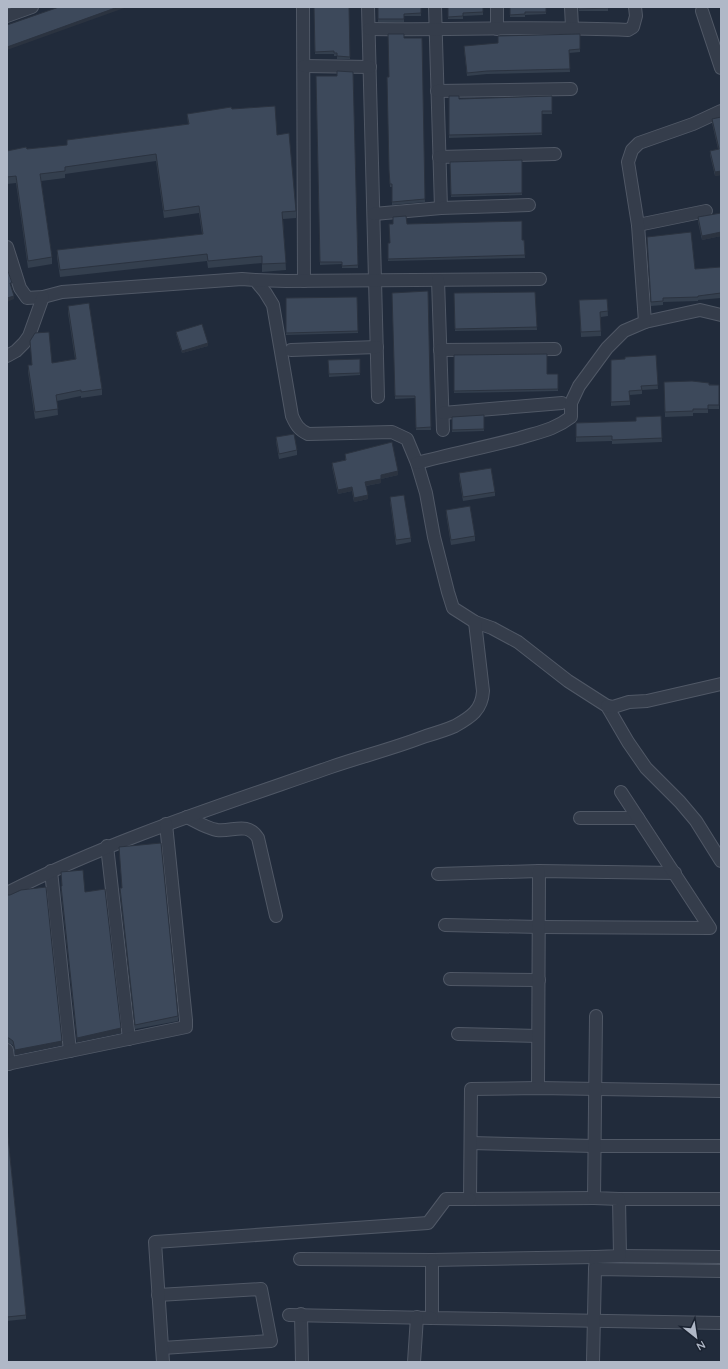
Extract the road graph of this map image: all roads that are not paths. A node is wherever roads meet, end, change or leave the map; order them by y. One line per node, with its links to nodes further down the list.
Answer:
1 (32, 7): 9 (street)
2 (303, 7): 14 (street)
3 (368, 7): 11 (street)
4 (435, 7): 13 (street)
5 (497, 7): 12 (street)
6 (571, 7): 10 (street)
7 (635, 7): 10 (street)
8 (702, 11): 16 (street)
9 (7, 16)
10 (572, 27): 12 (street)
11 (369, 29): 13 (street); 15 (street)
12 (497, 29): 13 (street)
13 (435, 30): 18 (street)
14 (304, 66): 15 (street); 32 (street)
15 (370, 67): 25 (street)
16 (721, 68)
17 (571, 89): 18 (street)
18 (437, 91): 21 (street)
19 (721, 111): 26 (street)
20 (555, 154): 21 (street)
21 (439, 157): 23 (street)
22 (529, 205): 23 (street)
23 (440, 208): 25 (street)
24 (706, 211): 26 (street)
25 (374, 214): 30 (street)
26 (638, 225): 35 (street)
27 (7, 247): 33 (street)
28 (540, 279): 31 (street)
29 (255, 280): 32 (street); 33 (street); 45 (street)
30 (375, 280): 31 (street); 32 (street); 36 (street)
31 (438, 280): 39 (street)
32 (304, 281)
33 (42, 297): 40 (street)
34 (721, 315): 35 (street)
35 (645, 322): 45 (street)
36 (377, 348): 38 (street); 41 (street)
37 (555, 349): 39 (street)
38 (291, 350)
39 (440, 350): 43 (street)
40 (7, 356)
41 (378, 397)
42 (562, 404): 43 (street)
43 (443, 413): 44 (street)
44 (443, 430)
45 (417, 463): 46 (street)
46 (475, 622): 48 (street); 50 (street)
47 (721, 684): 48 (street)
48 (607, 706): 55 (street)
49 (621, 792): 52 (street)
50 (187, 817): 53 (street); 61 (street)
51 (580, 818): 52 (street)
52 (638, 818): 58 (street)
53 (166, 824): 54 (street); 69 (street)
54 (107, 846): 56 (street); 69 (street)
55 (721, 861)
56 (51, 871): 60 (street); 71 (street)
57 (539, 871): 58 (street); 59 (street); 63 (street)
58 (675, 873): 63 (street)
59 (438, 874)
60 (7, 893)
61 (276, 916)
62 (445, 925): 63 (street)
63 (538, 927): 65 (street)
64 (450, 979): 65 (street)
65 (539, 980): 68 (street)
66 (596, 1016): 74 (street)
67 (458, 1034): 68 (street)
68 (538, 1036): 73 (street)
69 (129, 1039): 71 (street)
70 (7, 1050): 72 (street)
71 (70, 1051): 72 (street)
72 (8, 1064)
73 (538, 1088): 74 (street); 76 (street)
74 (595, 1090): 75 (street); 77 (street)
75 (721, 1091)
76 (471, 1143): 77 (street); 82 (street)
77 (594, 1146): 78 (street); 79 (street)
78 (721, 1146)
79 (594, 1198): 80 (street); 82 (street)
80 (619, 1199): 81 (street); 83 (street)
81 (721, 1199)
82 (470, 1200): 90 (street)
83 (620, 1256): 84 (street); 85 (street)
84 (596, 1257): 87 (street); 88 (street)
85 (721, 1257)
86 (300, 1260): 87 (street)
87 (432, 1260): 92 (street)
88 (595, 1270): 89 (street); 93 (street)
89 (721, 1270)
90 (158, 1295): 95 (street); 95 (street)
91 (417, 1317): 92 (street); 97 (street); 98 (street)
92 (432, 1318): 93 (street)
93 (593, 1320): 94 (street); 99 (street)
94 (721, 1323)
95 (162, 1348): 96 (street)
96 (163, 1362)
97 (302, 1362)
98 (414, 1362)
99 (593, 1362)

